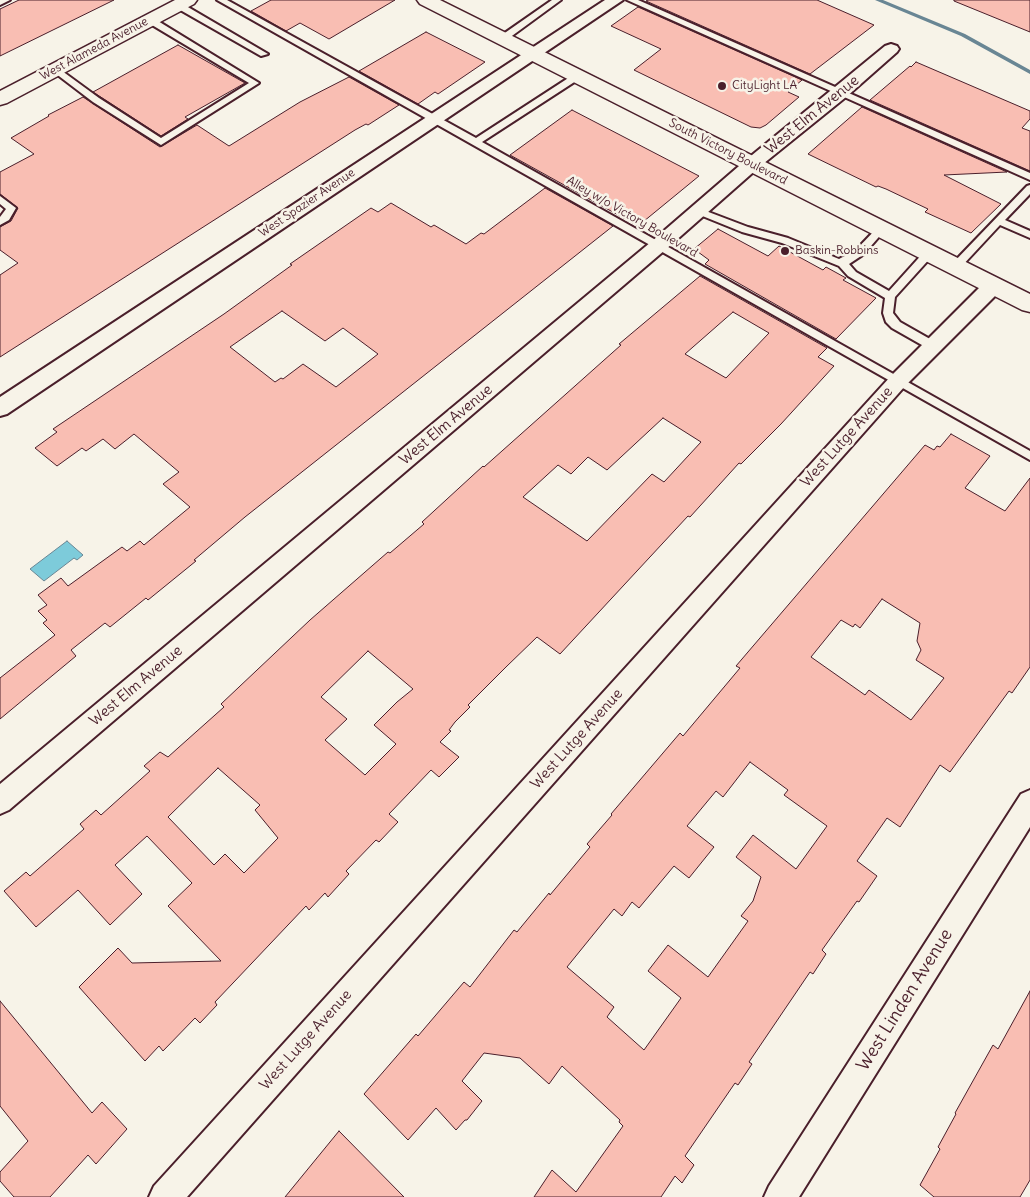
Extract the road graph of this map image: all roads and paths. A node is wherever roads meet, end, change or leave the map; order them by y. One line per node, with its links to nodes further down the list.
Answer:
1 (6, 0): 8 (lane)
2 (222, 0): 18 (lane, Alley w/o Victory Boulevard)
3 (426, 0): 10 (main road, South Victory Boulevard)
4 (557, 0): 10 (lane)
5 (615, 0): 13 (street, West Spazier Avenue)
6 (631, 0): 16 (lane)
7 (183, 2): 9 (main road, West Alameda Avenue); 12 (lane)
8 (0, 3)
9 (150, 20): 14 (main road, West Alameda Avenue); 14 (lane)
10 (502, 39): 13 (main road, South Victory Boulevard)
11 (891, 49): 16 (street, West Elm Avenue)
12 (264, 54)
13 (532, 55): 15 (main road, South Victory Boulevard); 18 (street, West Spazier Avenue)
14 (55, 70): 17 (main road, West Alameda Avenue)
15 (576, 77): 19 (lane); 20 (main road, South Victory Boulevard)
16 (840, 93): 20 (street, West Elm Avenue); 21 (lane)
17 (0, 99)
18 (435, 118): 19 (lane, Alley w/o Victory Boulevard); 38 (street, West Spazier Avenue)
19 (476, 142): 29 (lane, Alley w/o Victory Boulevard)
20 (752, 164): 24 (street, West Elm Avenue); 27 (main road, South Victory Boulevard)
21 (1030, 177)
22 (1030, 188): 25 (lane)
23 (0, 199): 26 (lane)
24 (698, 211): 29 (street, West Elm Avenue); 31 (lane)
25 (1000, 221): 28 (lane); 32 (lane)
26 (0, 222)
27 (881, 229): 30 (main road, South Victory Boulevard); 31 (lane)
28 (1030, 235)
29 (658, 246): 37 (lane, Alley w/o Victory Boulevard); 40 (street, West Elm Avenue)
30 (929, 253): 32 (main road, South Victory Boulevard); 34 (lane)
31 (842, 263): 34 (lane)
32 (956, 266): 33 (main road, South Victory Boulevard)
33 (994, 286): 35 (main road, South Victory Boulevard); 36 (street, West Lutge Avenue)
34 (890, 296): 36 (lane)
35 (1030, 304)
36 (933, 346): 37 (street, West Lutge Avenue)
37 (898, 381): 39 (lane, Alley w/o Victory Boulevard); 42 (street, West Lutge Avenue)
38 (0, 408)
39 (1030, 456)
40 (0, 801)
41 (1030, 803): 43 (street, West Linden Avenue)
42 (165, 1197)
43 (780, 1197)

